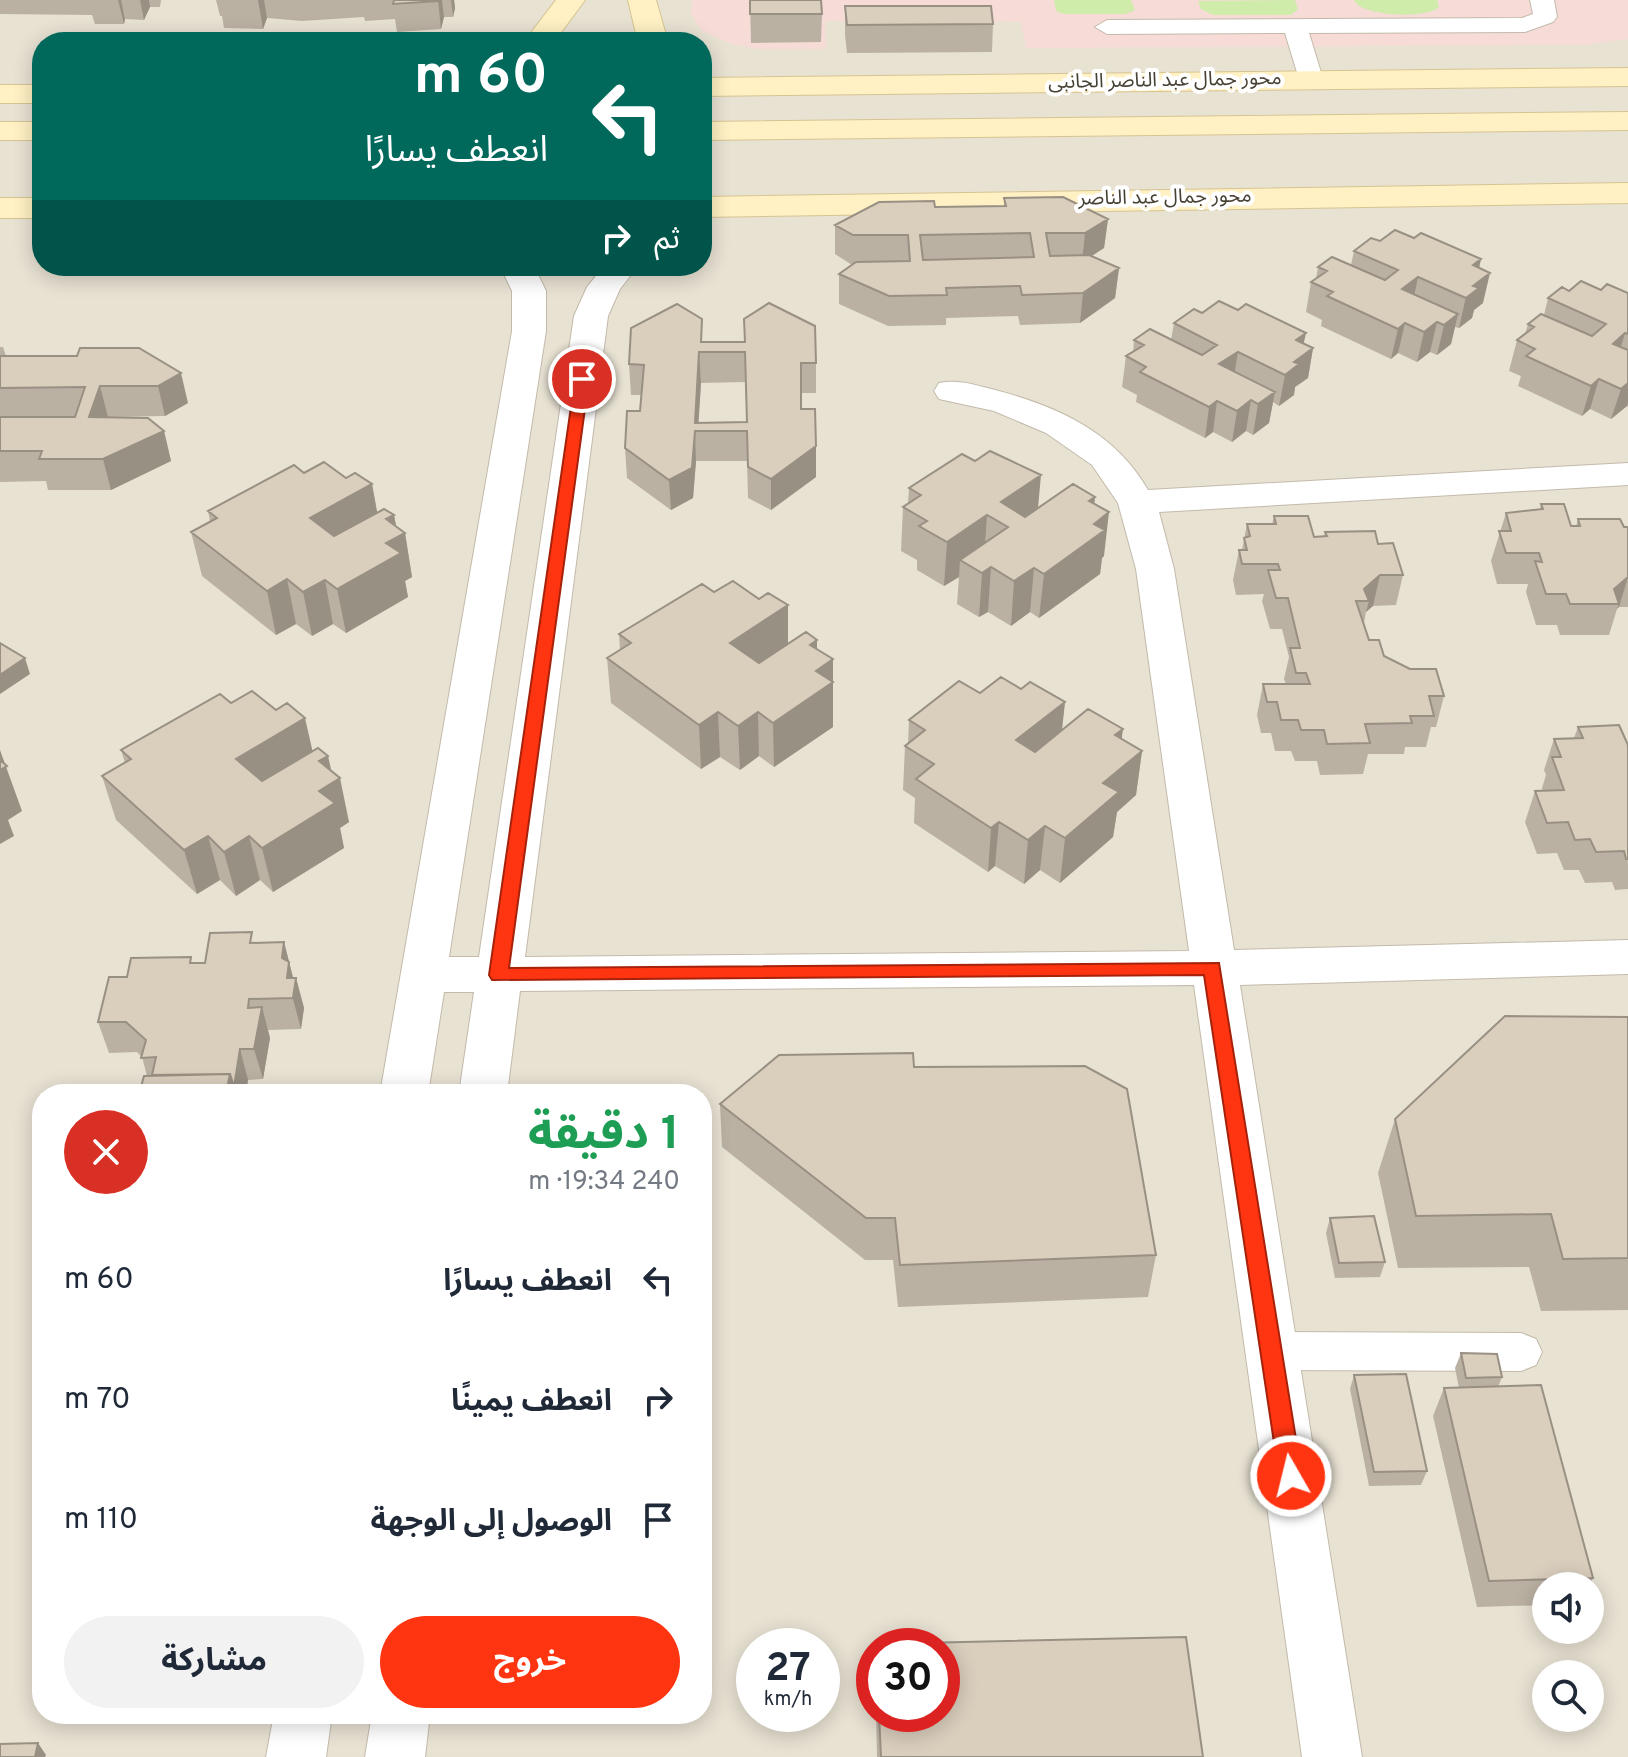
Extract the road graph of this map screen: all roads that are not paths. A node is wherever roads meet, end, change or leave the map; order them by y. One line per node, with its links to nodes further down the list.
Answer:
1 (571, 0): 10 (main road)
2 (642, 0): 11 (main road)
3 (1318, 0): 7 (lane)
4 (1542, 0): 7 (lane)
5 (1174, 2): 9 (lane)
6 (1295, 26): 7 (lane); 9 (lane); 13 (lane)
7 (1333, 26)
8 (1107, 27): 9 (lane)
9 (1181, 27)
10 (547, 32)
11 (650, 32)
12 (1628, 77): 13 (main road, محور جمال عبد الناصر الجانبى)
13 (1311, 79): 14 (main road, محور جمال عبد الناصر الجانبى)
14 (712, 87)
15 (0, 94): 16 (main road)
16 (32, 94)
17 (1628, 121): 20 (main road)
18 (0, 131): 19 (main road)
19 (32, 131)
20 (712, 131)
21 (1628, 193): 24 (main road, محور جمال عبد الناصر)
22 (0, 208): 23 (main road)
23 (32, 208)
24 (712, 208)
25 (522, 276): 32 (street)
26 (613, 276): 33 (street)
27 (952, 391): 29 (street)
28 (1628, 474): 29 (street)
29 (1137, 502): 31 (street)
30 (1628, 957): 31 (street)
31 (1213, 968): 33 (street); 36 (street)
32 (423, 975): 33 (street); 34 (street)
33 (498, 975): 35 (street)
34 (406, 1084)
35 (484, 1084)
36 (1272, 1351): 37 (lane); 42 (street)
37 (1521, 1352)
38 (301, 1724): 40 (street)
39 (400, 1724): 41 (street)
40 (296, 1757)
41 (395, 1757)
42 (1332, 1757)

